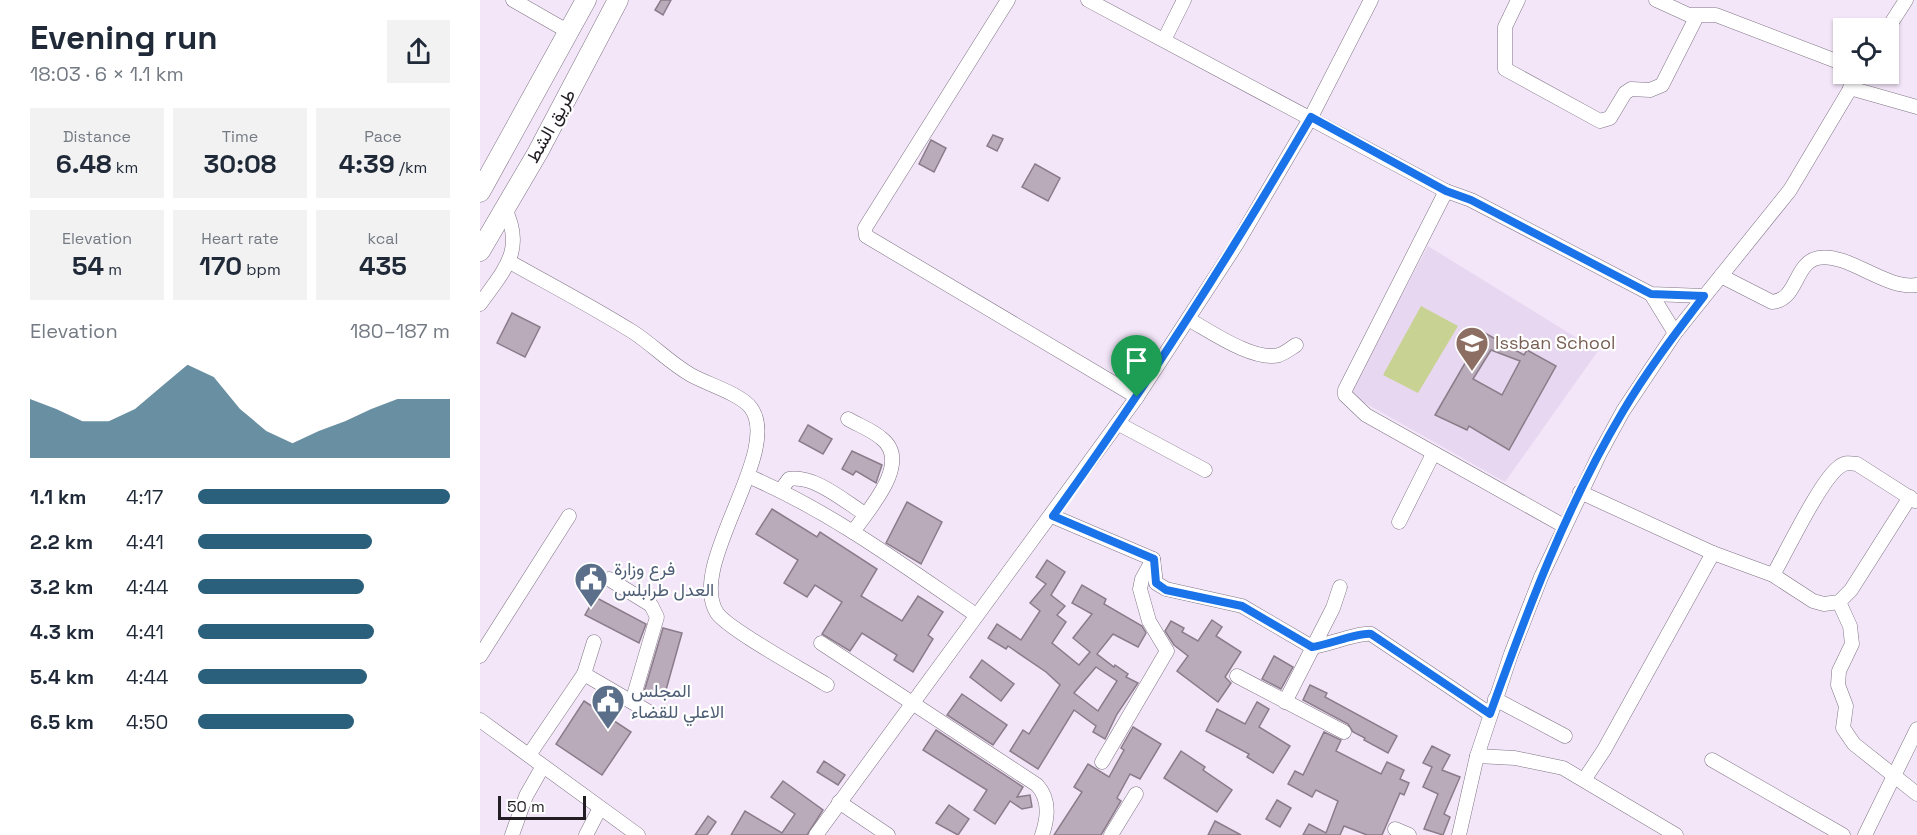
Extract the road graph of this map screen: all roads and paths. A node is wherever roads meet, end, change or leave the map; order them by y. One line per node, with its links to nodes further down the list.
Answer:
1 (513, 0): 13 (street)
2 (586, 0): 13 (highway, طريق الشط)
3 (618, 0): 22 (highway, طريق الشط)
4 (1008, 0): 33 (street)
5 (1088, 0): 14 (street)
6 (1184, 0): 14 (street)
7 (1371, 0): 19 (street)
8 (1518, 0): 11 (street)
9 (1656, 0): 11 (street)
10 (1906, 0): 12 (street)
11 (1697, 16): 15 (street)
12 (1894, 18)
13 (569, 32): 21 (highway, طريق الشط)
14 (1164, 40): 19 (street)
15 (1833, 60)
16 (1853, 84): 17 (street)
17 (1850, 88): 18 (street); 25 (street)
18 (1917, 107)
19 (1311, 117): 20 (street); 30 (street)
20 (1446, 191): 27 (street); 36 (street)
21 (480, 192)
22 (504, 207): 23 (highway, طريق الشط); 24 (street)
23 (480, 251)
24 (510, 262): 29 (street); 38 (street)
25 (1721, 276): 26 (street); 28 (street)
26 (1917, 285)
27 (1651, 294): 28 (street); 31 (street)
28 (1704, 296): 31 (street)
29 (480, 304)
30 (1188, 319): 32 (street); 33 (street)
31 (1675, 333): 40 (street)
32 (1296, 345)
33 (1137, 397): 35 (street)
34 (848, 419): 42 (street)
35 (1119, 424): 37 (street); 44 (street)
36 (1433, 454): 45 (street); 46 (street)
37 (1206, 470)
38 (748, 476): 39 (street); 61 (street)
39 (781, 490): 42 (street); 47 (street)
40 (1580, 492): 46 (street); 48 (street)
41 (1913, 500): 50 (street); 53 (street)
42 (865, 514): 47 (street)
43 (569, 516): 58 (street)
44 (1053, 516): 49 (street); 54 (street)
45 (1399, 522)
46 (1564, 526): 62 (street)
47 (853, 532): 54 (street)
48 (1713, 553): 50 (street); 78 (street)
49 (1154, 559): 57 (street); 75 (street)
50 (1773, 575): 53 (street)
51 (609, 579): 63 (street)
52 (1340, 587): 57 (street)
53 (1839, 602): 77 (street)
54 (976, 615): 65 (street)
55 (594, 642): 59 (street)
56 (821, 643): 65 (street)
57 (1312, 647): 64 (street); 67 (street)
58 (480, 656)
59 (584, 674): 63 (street); 72 (street)
60 (1237, 676): 64 (street)
61 (827, 685)
62 (1495, 699): 67 (street); 71 (street)
63 (632, 702): 66 (street)
64 (1285, 702): 70 (street)
65 (912, 704): 81 (street); 89 (street)
66 (649, 712)
67 (1490, 714): 73 (street)
68 (480, 720): 72 (street)
69 (1917, 729): 77 (street)
70 (1344, 732)
71 (1565, 736)
72 (529, 755): 76 (street)
73 (1477, 756): 78 (street); 92 (street)
74 (1712, 760): 94 (street)
75 (1102, 762)
76 (543, 766): 82 (street); 84 (street)
77 (1895, 777): 80 (street); 95 (street)
78 (1584, 780): 93 (street)
79 (1136, 794): 90 (street)
80 (1917, 794)
81 (839, 802): 87 (street); 88 (street)
82 (600, 807): 85 (street); 86 (street)
83 (1395, 829): 91 (street)
84 (512, 835)
85 (586, 835)
86 (638, 835)
87 (816, 835)
88 (888, 835)
89 (1042, 835)
90 (1111, 835)
91 (1409, 835)
92 (1459, 835)
93 (1676, 835)
94 (1843, 835)
95 (1865, 835)

